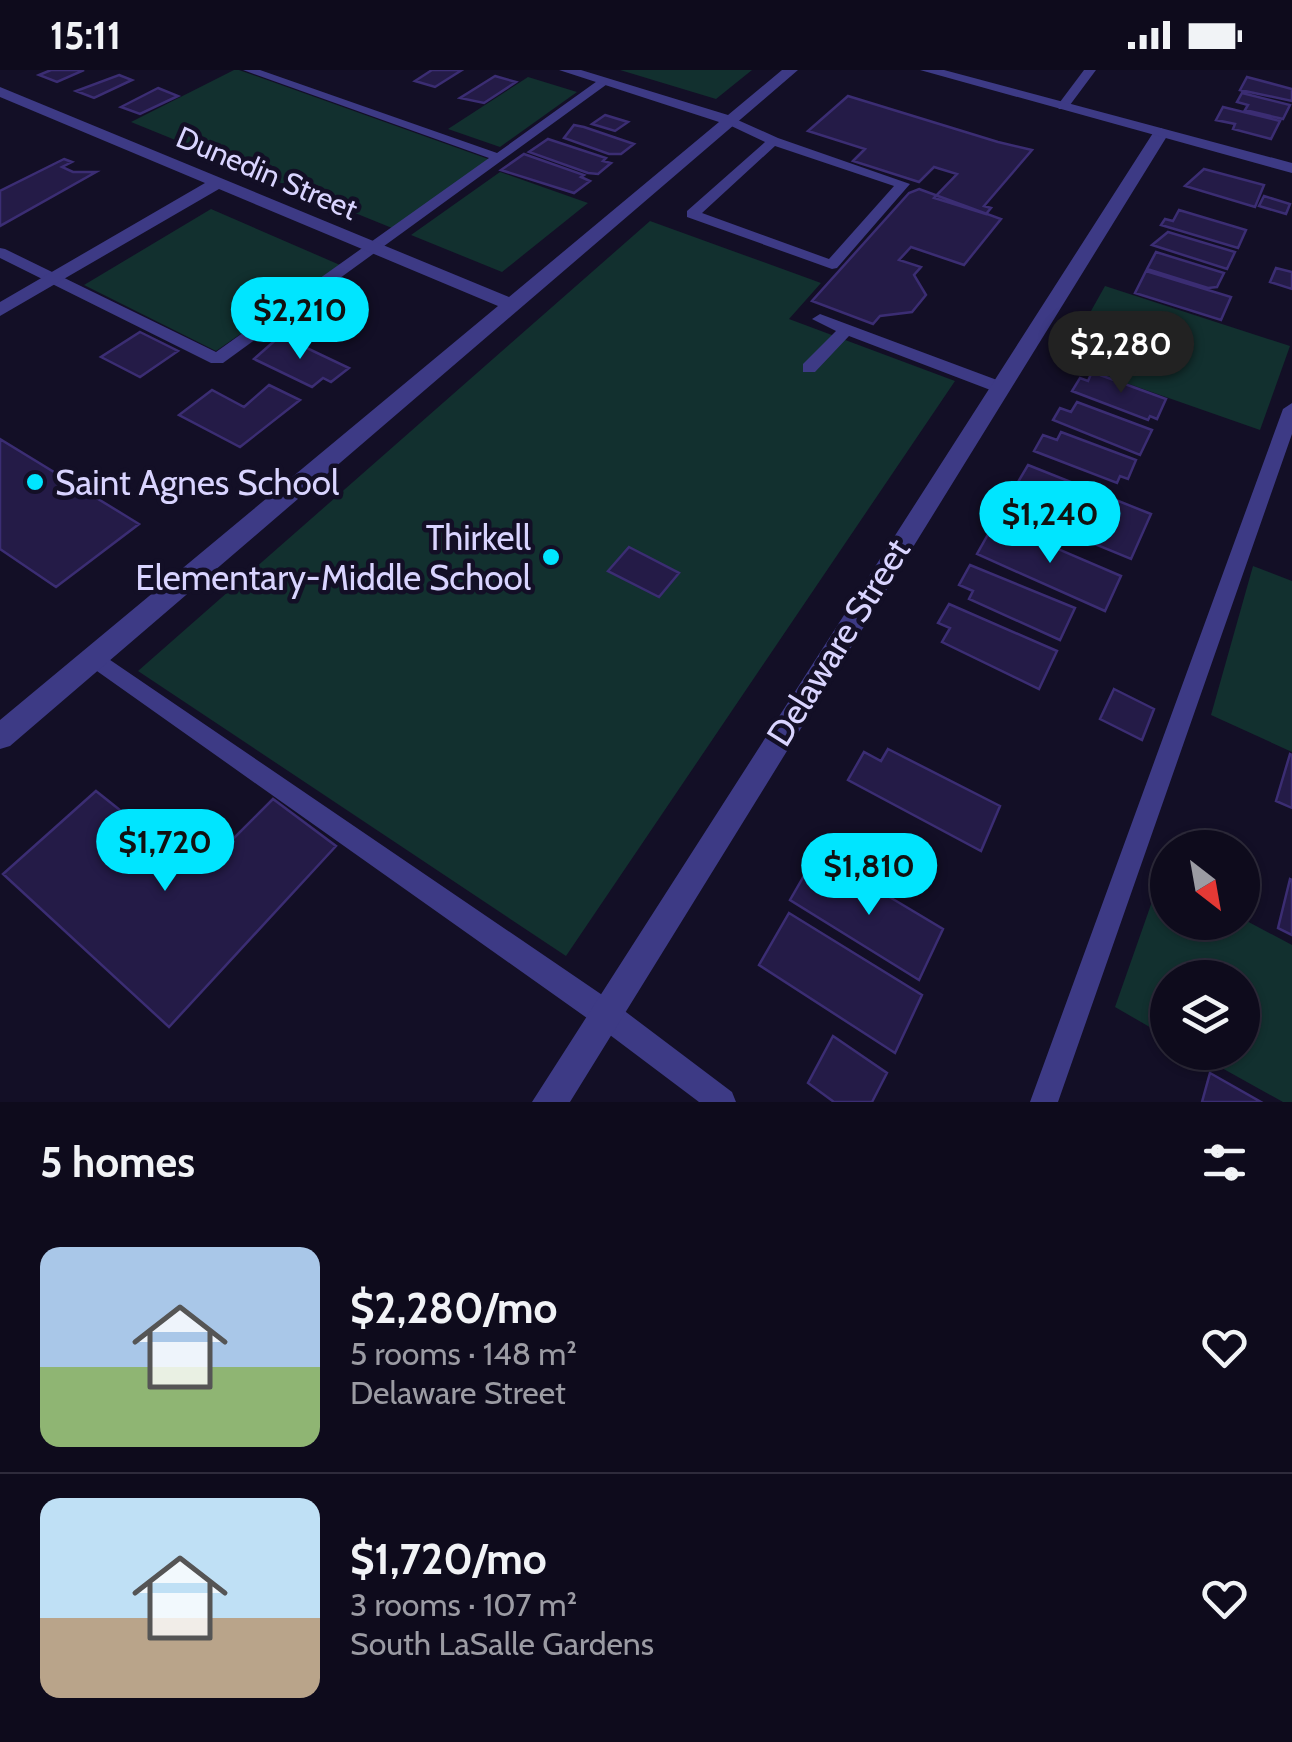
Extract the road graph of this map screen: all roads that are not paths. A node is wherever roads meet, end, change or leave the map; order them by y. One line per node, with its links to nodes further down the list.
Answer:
1 (249, 70): 12 (lane)
2 (566, 70): 6 (street)
3 (790, 70): 9 (street)
4 (928, 70): 8 (street)
5 (1090, 70): 8 (lane)
6 (604, 82): 9 (street); 12 (lane)
7 (0, 92): 14 (street, Dunedin Street)
8 (1063, 106): 10 (street)
9 (730, 121): 11 (lane); 18 (street)
10 (1160, 132): 13 (street); 23 (street, Delaware Street)
11 (773, 140): 11 (lane)
12 (500, 158): 15 (lane)
13 (1292, 168)
14 (218, 183): 15 (street, Dunedin Street); 17 (street)
15 (377, 249): 17 (lane); 18 (street, Dunedin Street)
16 (0, 252): 17 (lane)
17 (53, 279): 19 (street)
18 (512, 305): 25 (street)
19 (0, 310)
20 (820, 319): 21 (lane)
21 (846, 329): 22 (lane); 23 (lane)
22 (810, 368)
23 (999, 388): 27 (street, Delaware Street)
24 (1292, 409): 30 (lane)
25 (94, 658): 26 (street); 27 (lane)
26 (0, 738)
27 (604, 1013): 28 (street, Delaware Street); 29 (lane)
28 (550, 1102)
29 (722, 1102)
30 (1044, 1102)

